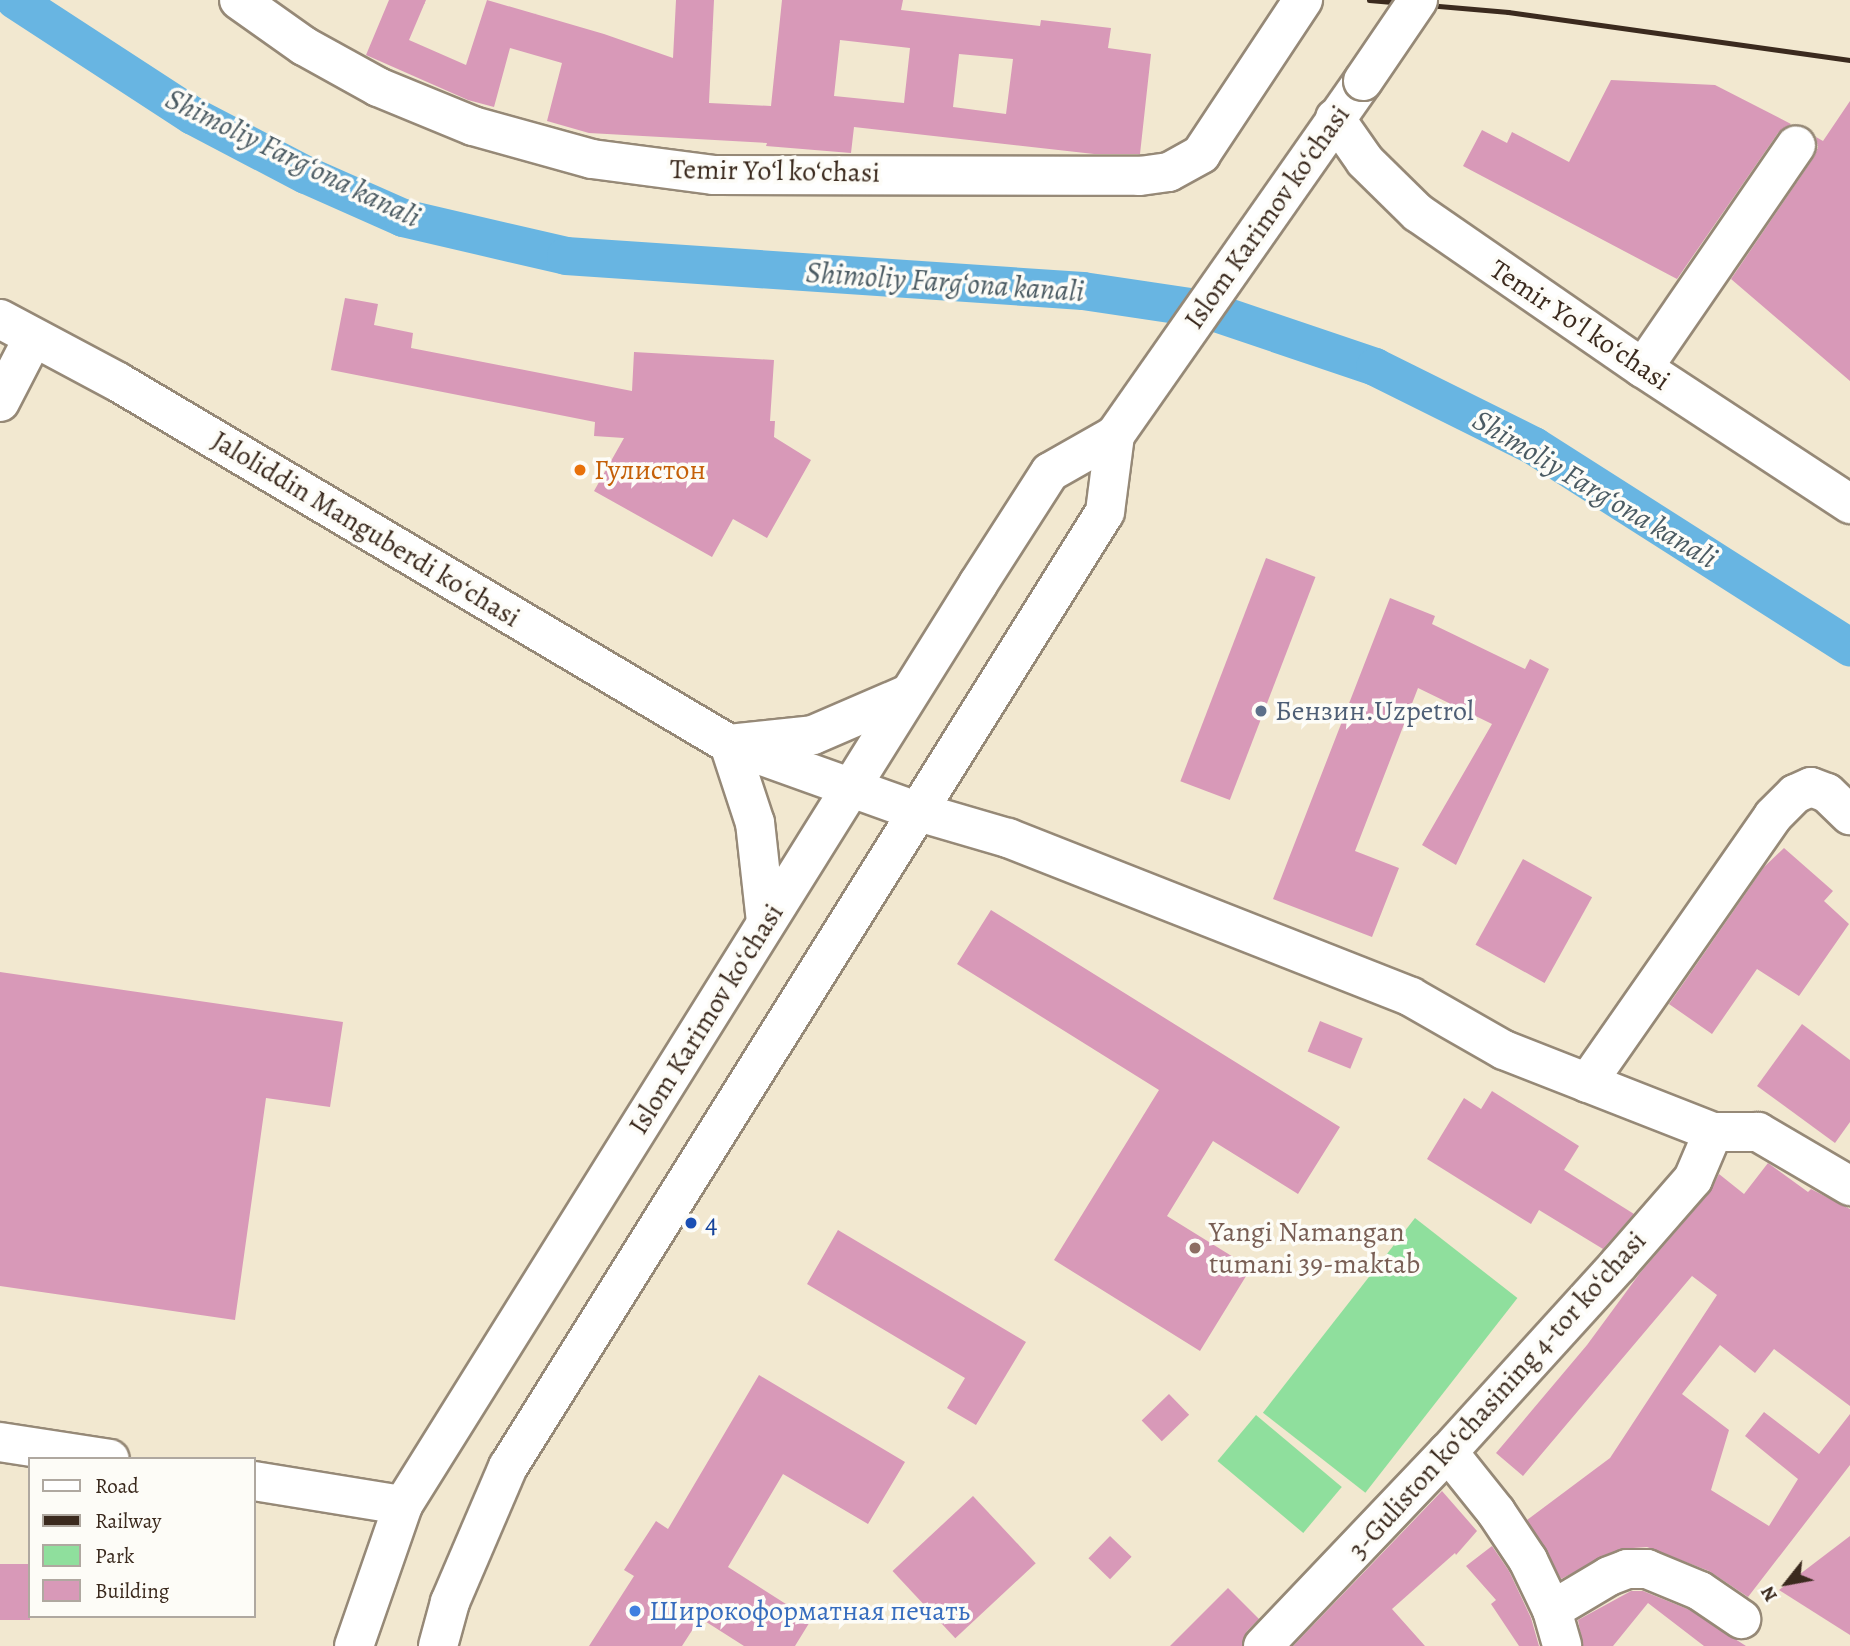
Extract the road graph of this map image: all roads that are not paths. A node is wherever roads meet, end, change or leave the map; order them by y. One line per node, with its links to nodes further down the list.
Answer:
1 (239, 0): 3 (street, Temir Yoʻl koʻchasi)
2 (1418, 0): 4 (street, Islom Karimov koʻchasi, bridge)
3 (1294, 16)
4 (1335, 118): 8 (street, Temir Yoʻl koʻchasi); 10 (street, Islom Karimov koʻchasi)
5 (1796, 145): 8 (street)
6 (0, 319): 7 (street, Jaloliddin Manguberdi koʻchasi)
7 (33, 338): 9 (street); 13 (street, Jaloliddin Manguberdi koʻchasi)
8 (1643, 368): 11 (street, Temir Yoʻl koʻchasi)
9 (0, 402)
10 (1115, 435): 12 (street, Islom Karimov koʻchasi); 15 (street, Islom Karimov koʻchasi)
11 (1850, 504)
12 (906, 695): 13 (street); 14 (street, Islom Karimov koʻchasi)
13 (729, 744): 14 (street, Jaloliddin Manguberdi koʻchasi); 17 (street)
14 (850, 787): 15 (street, Jaloliddin Manguberdi koʻchasi); 17 (street, Islom Karimov koʻchasi)
15 (919, 812): 18 (street, Jaloliddin Manguberdi koʻchasi); 29 (street, Islom Karimov koʻchasi)
16 (1850, 815): 18 (street)
17 (766, 922): 25 (street, Islom Karimov koʻchasi)
18 (1587, 1083): 19 (street, Jaloliddin Manguberdi koʻchasi)
19 (1713, 1132): 20 (street); 22 (street, 3-Guliston koʻchasining 4-tor koʻchasi)
20 (1850, 1186)
21 (0, 1441): 23 (street)
22 (1448, 1452): 26 (street); 30 (street, 3-Guliston koʻchasining 4-tor koʻchasi)
23 (98, 1457)
24 (256, 1481): 25 (street)
25 (403, 1505): 28 (street, Islom Karimov koʻchasi)
26 (1552, 1610): 27 (street); 31 (street)
27 (1741, 1619)
28 (354, 1646)
29 (438, 1646)
30 (1263, 1646)
31 (1562, 1646)

